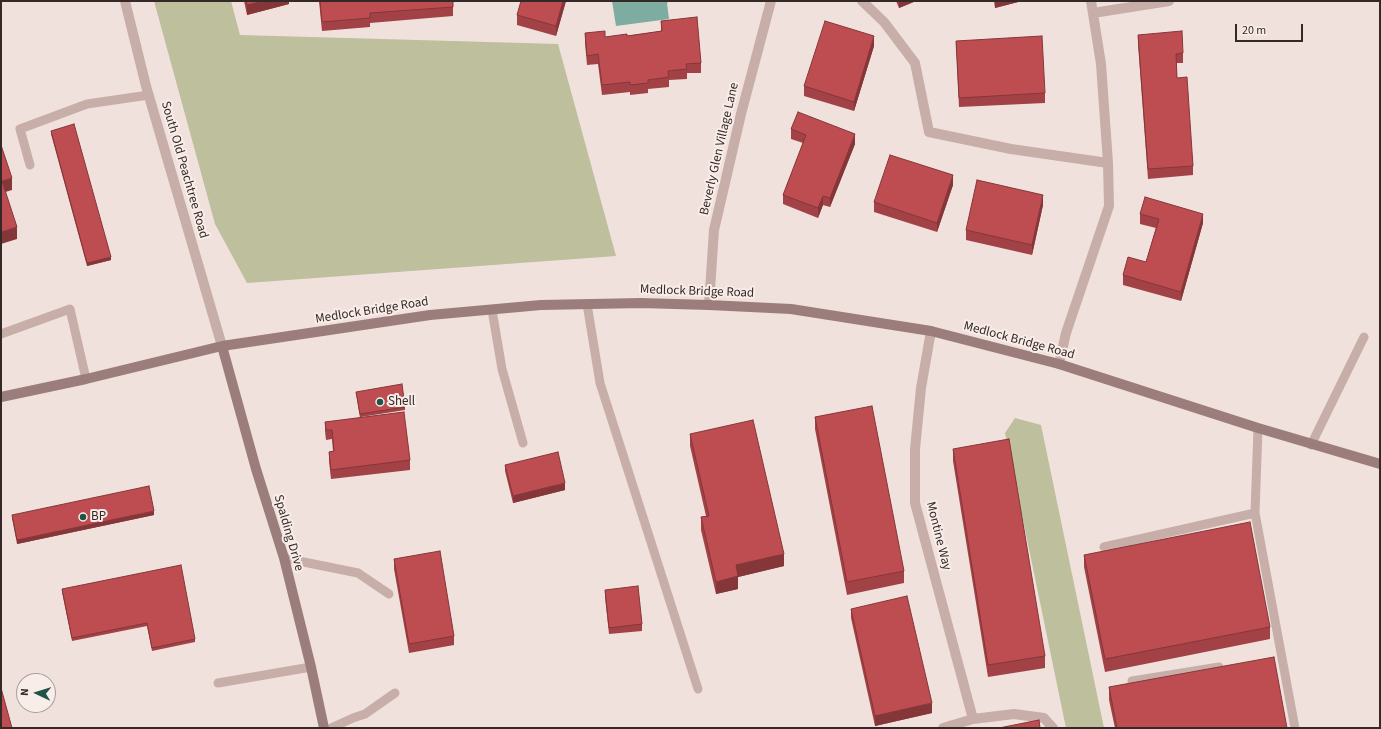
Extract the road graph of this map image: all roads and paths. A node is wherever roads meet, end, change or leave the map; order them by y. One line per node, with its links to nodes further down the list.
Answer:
1 (125, 1): 7 (street, South Old Peachtree Road)
2 (771, 1): 11 (street, Beverly Glen Village Lane)
3 (862, 1): 8 (street)
4 (1091, 1): 6 (street)
5 (1169, 1): 6 (street)
6 (1093, 12): 8 (street)
7 (148, 95): 9 (lane); 16 (street, South Old Peachtree Road)
8 (1108, 163): 17 (street)
9 (30, 165)
10 (587, 304): 11 (main road, Medlock Bridge Road); 12 (main road, Medlock Bridge Road); 32 (lane)
11 (709, 305): 13 (main road, Medlock Bridge Road)
12 (492, 310): 16 (main road, Medlock Bridge Road); 21 (lane)
13 (931, 331): 17 (main road, Medlock Bridge Road); 34 (street, Montine Way)
14 (1, 334): 18 (lane)
15 (1364, 337): 22 (lane)
16 (222, 346): 18 (main road, Medlock Bridge Road); 26 (main road, Spalding Drive)
17 (1059, 364): 20 (main road, Medlock Bridge Road)
18 (86, 379): 19 (main road, Medlock Bridge Road)
19 (1, 397)
20 (1258, 428): 22 (main road, Medlock Bridge Road); 24 (lane)
21 (523, 443)
22 (1311, 445): 23 (main road, Medlock Bridge Road)
23 (1380, 464)
24 (1255, 513): 25 (lane); 39 (lane)
25 (1104, 547)
26 (284, 558): 27 (lane); 29 (main road, Spalding Drive)
27 (389, 594)
28 (1229, 666): 30 (lane)
29 (310, 667): 31 (lane); 35 (main road, Spalding Drive)
30 (1132, 681)
31 (218, 683)
32 (698, 688)
33 (395, 693): 36 (lane)
34 (973, 719): 37 (street); 38 (street)
35 (324, 728)
36 (331, 728)
37 (943, 728)
38 (1053, 728)
39 (1295, 728)

